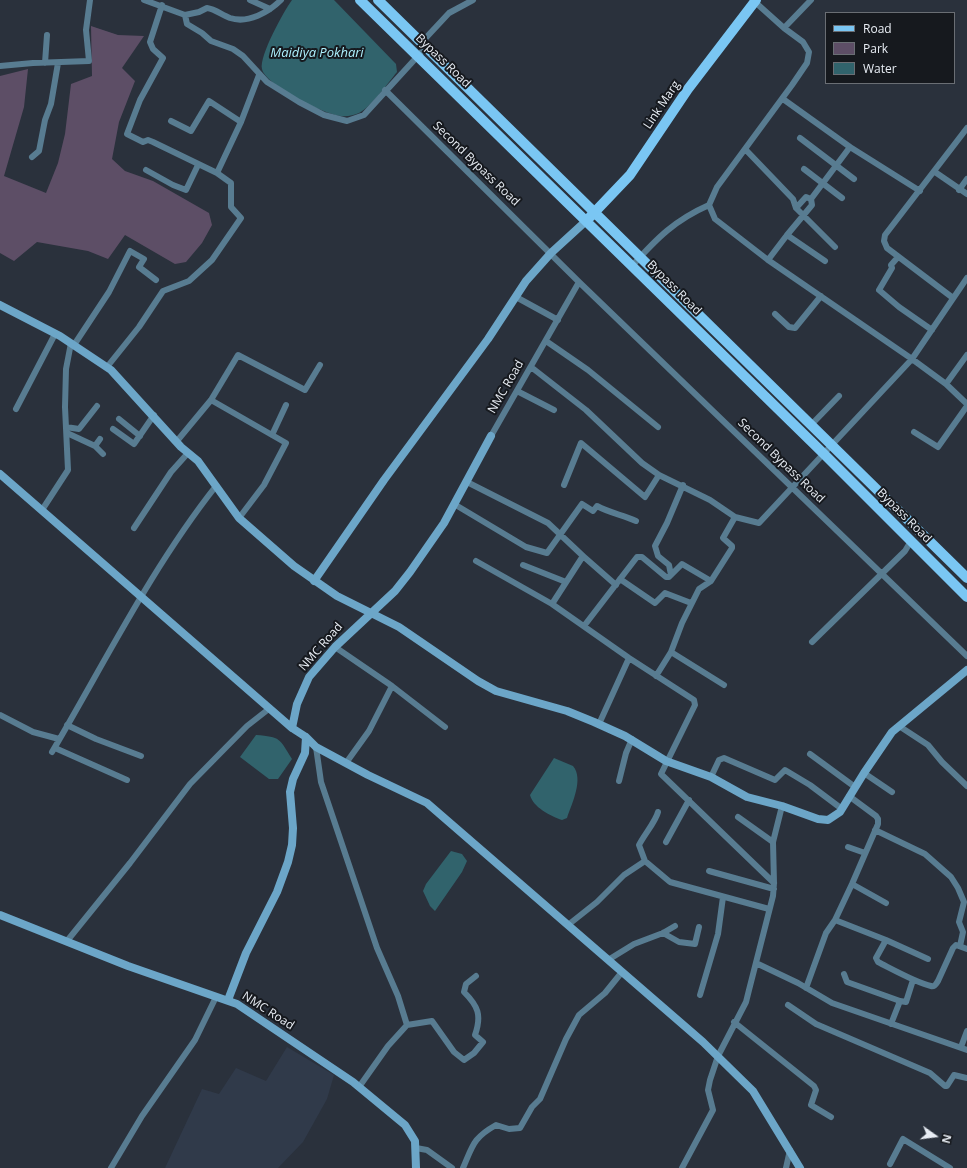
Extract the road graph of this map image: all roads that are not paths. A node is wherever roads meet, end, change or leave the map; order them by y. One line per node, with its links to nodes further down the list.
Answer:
1 (90, 0): 18 (street)
2 (144, 0): 10 (street)
3 (250, 0): 11 (street)
4 (281, 0): 11 (street)
5 (360, 0): 16 (main road, Bypass Road)
6 (378, 0): 15 (main road, Bypass Road)
7 (473, 0): 15 (street)
8 (811, 0): 13 (street)
9 (755, 1): 13 (street); 46 (main road, Link Marg)
10 (162, 6): 12 (street); 30 (street)
11 (270, 9): 12 (street)
12 (185, 15): 20 (street)
13 (784, 28): 22 (street)
14 (47, 35): 17 (street)
15 (425, 44): 16 (street); 46 (main road, Bypass Road)
16 (418, 55): 21 (street); 48 (main road, Bypass Road)
17 (45, 63): 18 (street); 19 (street)
18 (58, 63): 29 (street)
19 (0, 66)
20 (259, 75): 21 (street); 24 (street)
21 (385, 90): 51 (street, Second Bypass Road)
22 (783, 99): 27 (street); 28 (street)
23 (171, 121): 24 (street)
24 (241, 122): 35 (street)
25 (967, 128): 34 (street)
26 (800, 138): 31 (street)
27 (850, 147): 31 (street); 40 (street)
28 (745, 149): 44 (street); 45 (street)
29 (32, 158)
30 (198, 165): 33 (street); 35 (street)
31 (836, 165): 36 (street); 38 (street)
32 (804, 169): 38 (street)
33 (146, 170)
34 (934, 172): 39 (street); 40 (street)
35 (217, 173): 73 (street)
36 (854, 179)
37 (967, 179): 39 (street)
38 (823, 183): 42 (street); 43 (street)
39 (959, 190): 41 (street)
40 (920, 191): 53 (street)
41 (967, 194)
42 (842, 198)
43 (811, 200): 45 (street); 47 (street)
44 (709, 205): 52 (street); 54 (street)
45 (796, 208): 47 (street)
46 (594, 212): 48 (main road, Link Marg); 52 (main road, Bypass Road)
47 (803, 215): 49 (street); 50 (street)
48 (586, 221): 51 (street); 56 (main road, Bypass Road)
49 (787, 235): 54 (street); 55 (street)
50 (835, 247)
51 (551, 253): 59 (street, Second Bypass Road); 61 (street)
52 (640, 257): 56 (street); 86 (main road, Bypass Road)
53 (898, 257): 62 (street); 66 (street)
54 (768, 260): 60 (street)
55 (825, 260)
56 (632, 266): 100 (main road, Bypass Road)
57 (967, 278): 62 (street)
58 (156, 280): 69 (street)
59 (579, 282): 65 (street, NMC Road); 107 (street, Second Bypass Road)
60 (820, 296): 64 (street); 71 (street)
61 (516, 298): 65 (street); 123 (street)
62 (953, 298): 66 (street)
63 (0, 305): 67 (street)
64 (775, 314)
65 (558, 320): 68 (street, NMC Road)
66 (932, 330): 71 (street)
67 (56, 334): 69 (street); 82 (street)
68 (546, 341): 74 (street, NMC Road); 87 (street)
69 (73, 344): 73 (street); 89 (street)
70 (967, 355): 75 (street)
71 (912, 359): 75 (street); 97 (street)
72 (320, 365): 78 (street)
73 (107, 367): 84 (street)
74 (531, 367): 76 (street, NMC Road); 102 (street)
75 (946, 384): 80 (street)
76 (517, 390): 83 (street); 93 (street, NMC Road)
77 (839, 396): 86 (street)
78 (211, 400): 91 (street); 95 (street)
79 (286, 405): 91 (street)
80 (967, 405): 90 (street)
81 (97, 406): 89 (street)
82 (16, 409)
83 (554, 410)
84 (154, 415): 92 (street); 95 (street)
85 (119, 419): 92 (street)
86 (811, 425): 97 (main road, Bypass Road)
87 (658, 427)
88 (113, 429): 92 (street)
89 (66, 430): 96 (street); 109 (street)
90 (914, 432)
91 (272, 435): 111 (street)
92 (140, 436)
93 (491, 436): 103 (street, NMC Road)
94 (100, 439): 96 (street)
95 (176, 441): 98 (street)
96 (95, 446): 99 (street)
97 (832, 447): 100 (street); 121 (main road, Bypass Road)
98 (188, 452): 105 (street); 113 (street)
99 (103, 454)
100 (824, 454): 107 (street); 115 (main road, Bypass Road)
101 (0, 474): 109 (street)
102 (660, 476): 104 (street); 106 (street)
103 (467, 482): 108 (street, NMC Road); 114 (street)
104 (564, 485)
105 (216, 486): 111 (street); 127 (street)
106 (683, 486): 110 (street); 120 (street)
107 (793, 488): 110 (street); 119 (street, Second Bypass Road)
108 (454, 504): 114 (street); 131 (street, NMC Road)
109 (42, 510): 127 (street)
110 (735, 517): 124 (street)
111 (239, 518): 123 (street)
112 (636, 522): 114 (street)
113 (134, 528)
114 (560, 533): 116 (street)
115 (911, 541): 119 (street); 128 (main road, Bypass Road)
116 (584, 556): 125 (street); 126 (street)
117 (476, 561): 130 (street)
118 (523, 565): 125 (street)
119 (882, 573): 133 (street); 136 (street, Second Bypass Road)
120 (671, 575): 122 (street); 124 (street)
121 (967, 578)
122 (620, 579): 126 (street); 129 (street)
123 (314, 581): 131 (street)
124 (711, 581): 129 (street)
125 (566, 582): 130 (street)
126 (616, 585): 132 (street)
127 (141, 596): 142 (street); 145 (street)
128 (967, 597)
129 (691, 602): 135 (street)
130 (552, 604): 132 (street)
131 (370, 613): 134 (street, NMC Road); 144 (street)
132 (584, 626): 137 (street)
133 (812, 642)
134 (335, 646): 141 (street); 148 (street, NMC Road)
135 (671, 652): 139 (street); 140 (street)
136 (967, 656)
137 (629, 658): 139 (street); 144 (street)
138 (967, 670): 146 (street)
139 (656, 676): 155 (street)
140 (724, 685)
141 (392, 686): 147 (street); 156 (street)
142 (270, 708): 148 (street); 189 (street)
143 (0, 715): 150 (street)
144 (599, 724): 151 (street)
145 (67, 725): 150 (street); 154 (street)
146 (899, 726): 157 (street); 161 (street)
147 (446, 727)
148 (292, 728): 149 (street)
149 (306, 737): 152 (street); 202 (street, NMC Road)
150 (59, 739): 159 (street)
151 (632, 739): 155 (street); 160 (street)
152 (316, 747): 156 (street); 207 (street)
153 (810, 754): 162 (street)
154 (141, 756)
155 (666, 761): 158 (street); 165 (street)
156 (346, 763): 184 (street)
157 (864, 773): 162 (street); 163 (street)
158 (710, 777): 166 (street); 167 (street)
159 (127, 780)
160 (619, 782)
161 (967, 786)
162 (855, 787): 164 (street)
163 (892, 792)
164 (849, 796): 167 (street); 170 (street)
165 (689, 800): 171 (street); 178 (street)
166 (782, 806): 167 (street); 172 (street)
167 (842, 809)
168 (658, 812): 175 (street)
169 (738, 817): 172 (street)
170 (875, 830): 174 (street); 190 (street)
171 (666, 842)
172 (773, 842): 178 (street)
173 (848, 847): 174 (street)
174 (865, 853): 177 (street)
175 (645, 861): 179 (street); 184 (street)
176 (709, 871): 178 (street)
177 (852, 884): 180 (street); 183 (street)
178 (774, 886): 181 (street)
179 (723, 897): 181 (street); 200 (street)
180 (886, 903)
181 (769, 909): 194 (street)
182 (0, 914): 189 (street)
183 (835, 920): 188 (street); 199 (street)
184 (568, 925): 193 (street)
185 (675, 926): 187 (street)
186 (700, 927): 187 (street)
187 (663, 934): 193 (street)
188 (886, 940): 192 (street); 198 (street)
189 (66, 941): 201 (street)
190 (960, 946): 191 (street); 198 (street)
191 (967, 949)
192 (928, 959)
193 (608, 960): 195 (street)
194 (756, 963): 199 (street); 205 (street)
195 (622, 972): 210 (street); 221 (street)
196 (844, 974): 203 (street)
197 (476, 976): 207 (street)
198 (913, 980): 203 (street)
199 (806, 988): 206 (street)
200 (700, 995)
201 (216, 997): 202 (street); 218 (street)
202 (228, 1000): 212 (street, NMC Road)
203 (900, 1001): 206 (street)
204 (788, 1005): 211 (street)
205 (734, 1022): 210 (street); 213 (street)
206 (891, 1024): 209 (street)
207 (407, 1025): 212 (street)
208 (967, 1031): 209 (street)
209 (964, 1049)
210 (718, 1056): 215 (street); 217 (street)
211 (967, 1078)
212 (359, 1087): 214 (street, NMC Road)
213 (831, 1117)
214 (416, 1148): 219 (street, NMC Road); 220 (street)
215 (790, 1150): 222 (street); 223 (street)
216 (890, 1164): 224 (street)
217 (684, 1167)
218 (111, 1168)
219 (416, 1168)
220 (452, 1168)
221 (463, 1168)
222 (786, 1168)
223 (800, 1168)
224 (950, 1168)

